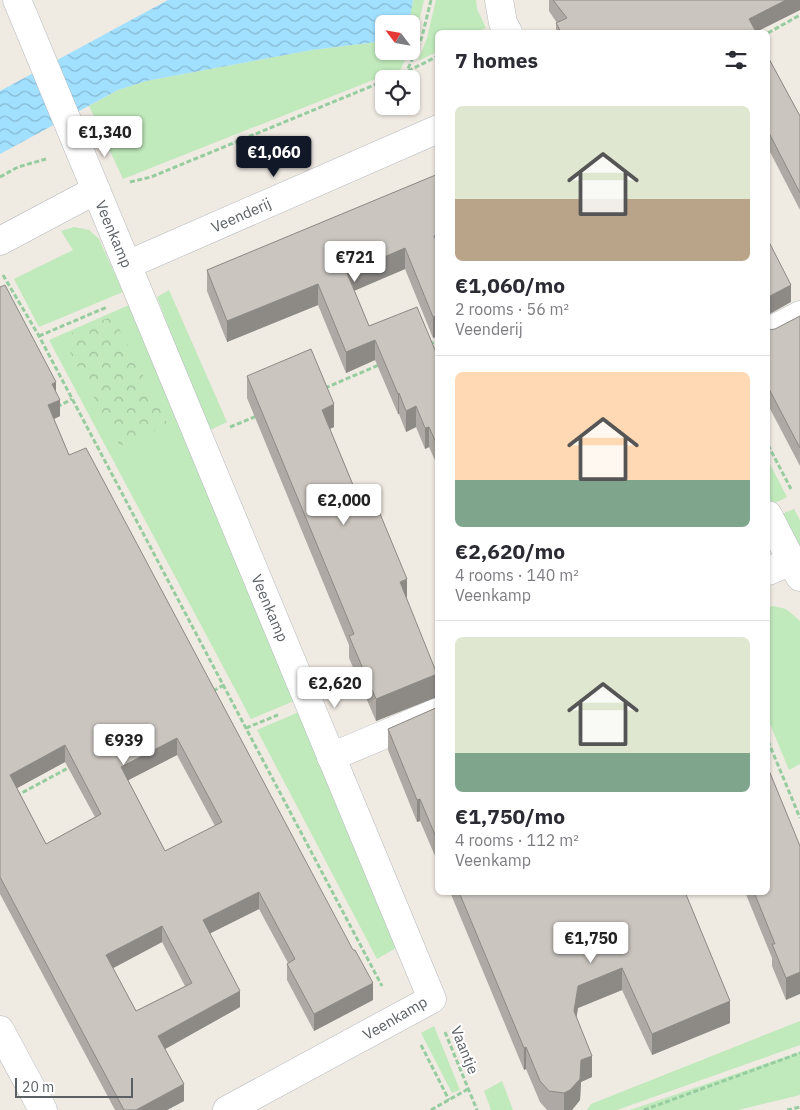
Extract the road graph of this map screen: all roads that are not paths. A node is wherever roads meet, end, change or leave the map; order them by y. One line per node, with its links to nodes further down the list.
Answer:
1 (18, 0): 5 (street, Veenkamp)
2 (499, 0): 3 (street)
3 (507, 30)
4 (435, 130): 7 (street, Veenderij)
5 (96, 190): 6 (street); 7 (street, Veenkamp)
6 (0, 241)
7 (127, 265): 13 (street, Veenkamp)
8 (800, 315): 9 (street)
9 (770, 331)
10 (770, 521): 11 (street)
11 (786, 570)
12 (435, 713): 13 (street)
13 (332, 757): 16 (street, Veenkamp)
14 (0, 1030): 15 (street)
15 (43, 1110)
16 (226, 1110)

